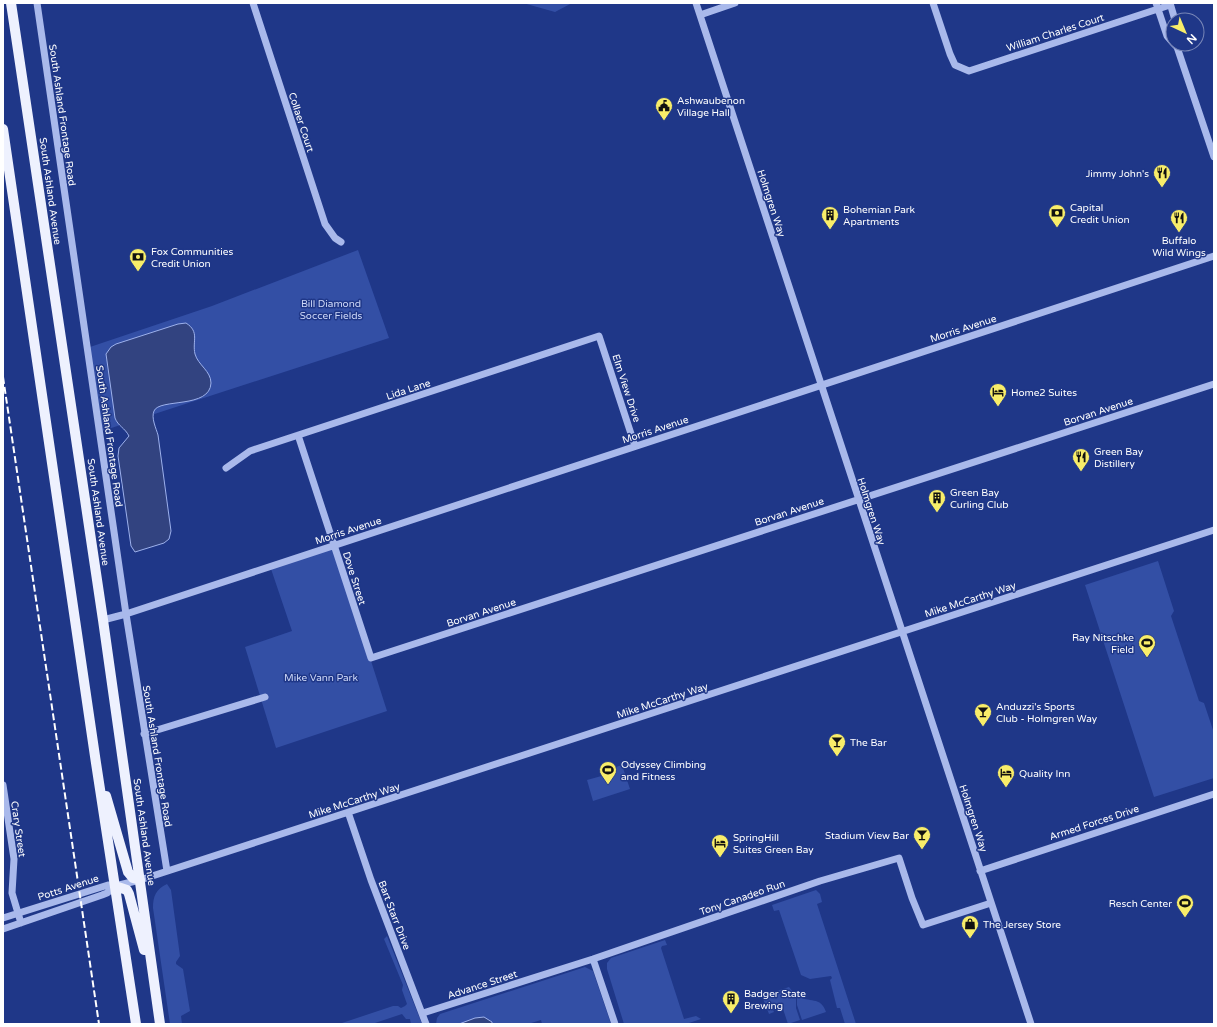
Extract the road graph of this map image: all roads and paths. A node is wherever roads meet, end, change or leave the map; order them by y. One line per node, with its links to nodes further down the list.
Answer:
1 (11, 3): 26 (main road, South Ashland Avenue)
2 (37, 3): 25 (street, South Ashland Frontage Road)
3 (253, 3): 14 (street, Collaer Court)
4 (696, 3): 9 (street, Holmgren Way)
5 (735, 3): 9 (street)
6 (933, 3): 8 (street, William Charles Court)
7 (1170, 4): 8 (street, William Charles Court)
8 (1157, 6): 10 (street)
9 (700, 15): 18 (street, Holmgren Way)
10 (1165, 30)
11 (1178, 52): 13 (street)
12 (3, 129): 31 (main road)
13 (1214, 156)
14 (341, 242)
15 (1214, 256): 18 (street, Morris Avenue)
16 (599, 336): 19 (street, Lida Lane); 20 (street, Elm View Drive)
17 (1214, 384): 22 (street, Borvan Avenue)
18 (821, 385): 20 (street, Morris Avenue); 22 (street, Holmgren Way)
19 (298, 435): 21 (street, Lida Lane); 24 (street, Dove Street)
20 (635, 446): 24 (street, Morris Avenue)
21 (226, 468)
22 (858, 500): 27 (street, Holmgren Way); 28 (street, Borvan Avenue)
23 (1214, 530): 27 (street, Mike McCarthy Way)
24 (334, 545): 25 (street, Morris Avenue); 28 (street, Dove Street)
25 (126, 614): 26 (street, Morris Avenue); 30 (street, South Ashland Frontage Road)
26 (103, 620): 38 (main road, South Ashland Avenue)
27 (902, 632): 35 (street, Mike McCarthy Way); 37 (street, Holmgren Way)
28 (371, 658)
29 (264, 697): 30 (street)
30 (144, 734): 36 (street, South Ashland Frontage Road)
31 (96, 763): 38 (main road); 39 (main road)
32 (3, 785): 33 (street, Crary Street)
33 (4, 794): 41 (street, Crary Street)
34 (1214, 794): 37 (street, Armed Forces Drive)
35 (348, 812): 36 (street, Mike McCarthy Way); 48 (street, Bart Starr Drive)
36 (167, 871): 38 (street, Mike McCarthy Way)
37 (980, 871): 40 (street, Holmgren Way)
38 (140, 880): 39 (street, Mike McCarthy Way); 47 (main road, South Ashland Avenue)
39 (115, 886): 41 (street, Potts Avenue); 43 (street, Potts Avenue); 47 (main road); 49 (main road)
40 (991, 903): 45 (street, Tony Canadeo Run); 53 (street, Holmgren Way)
41 (18, 913): 42 (street, Potts Avenue); 43 (street, Crary Street)
42 (3, 918)
43 (21, 923): 44 (street, Potts Avenue)
44 (3, 929)
45 (593, 959): 46 (street, Tony Canadeo Run); 52 (street)
46 (548, 973): 48 (street, Advance Street)
47 (156, 991): 50 (main road, South Ashland Avenue)
48 (423, 1013): 51 (street, Bart Starr Drive)
49 (136, 1024)
50 (160, 1024)
51 (426, 1024)
52 (615, 1024)
53 (1031, 1024)

